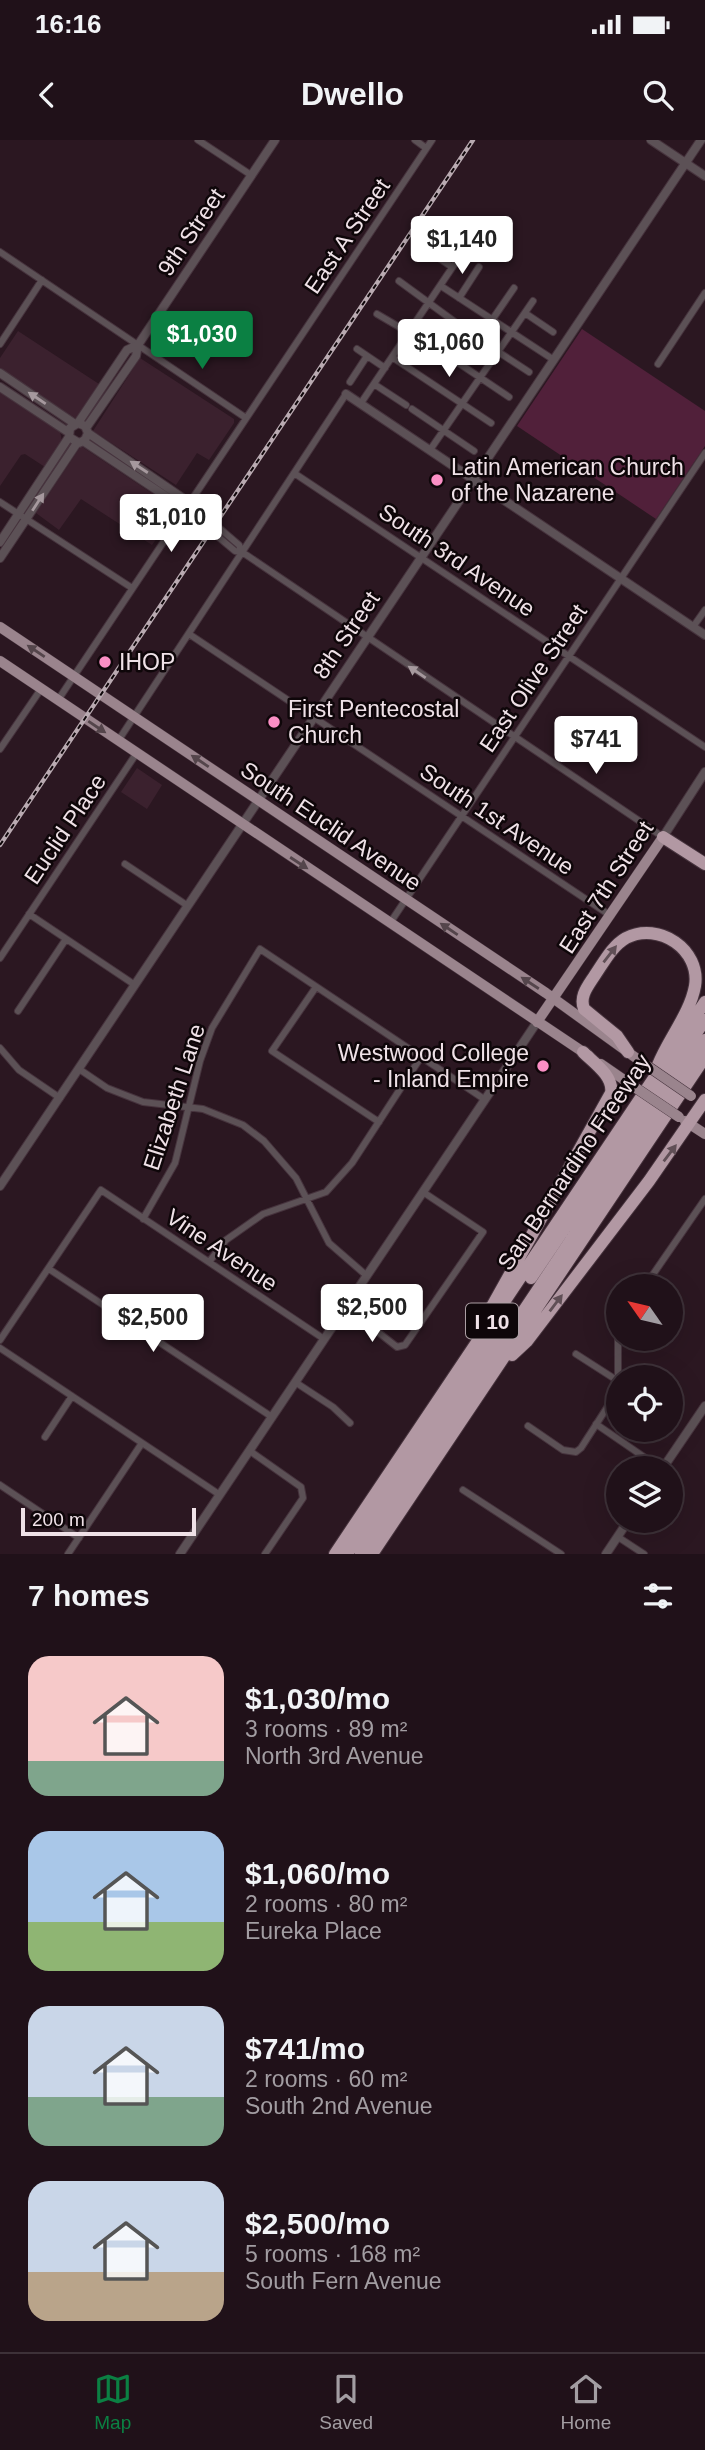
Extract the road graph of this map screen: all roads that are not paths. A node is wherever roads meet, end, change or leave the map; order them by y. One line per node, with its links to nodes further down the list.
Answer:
1 (198, 140): 9 (street)
2 (275, 140): 9 (street, 9th Street)
3 (415, 140): 7 (street)
4 (432, 140): 7 (street, East A Street)
5 (651, 140): 8 (street)
6 (701, 140): 8 (street, 8th Street)
7 (426, 148): 51 (street, East A Street)
8 (685, 163): 10 (street); 38 (street, 8th Street)
9 (251, 175): 33 (street, 9th Street)
10 (705, 176)
11 (424, 248): 14 (street)
12 (0, 252): 16 (street)
13 (462, 253): 14 (street)
14 (452, 267): 18 (street)
15 (480, 267): 21 (street)
16 (42, 280): 32 (street); 33 (street)
17 (399, 281): 23 (street)
18 (441, 286): 21 (street); 23 (street)
19 (514, 288): 26 (street)
20 (705, 293): 39 (street)
21 (459, 298): 26 (street)
22 (533, 301): 24 (street)
23 (429, 304): 27 (street); 28 (street)
24 (525, 313): 29 (street); 30 (street)
25 (377, 314): 28 (street)
26 (492, 320): 30 (street)
27 (455, 322)
28 (410, 331): 37 (street); 43 (street)
29 (553, 331)
30 (512, 332): 35 (street); 38 (street)
31 (474, 336): 35 (street)
32 (0, 344)
33 (138, 345): 51 (street); 53 (street, 9th Street); 55 (street, 9th Street)
34 (357, 349): 36 (street)
35 (499, 352): 41 (street); 43 (street)
36 (367, 356): 40 (street); 44 (street)
37 (392, 357): 40 (street); 49 (street)
38 (554, 360): 60 (street, 8th Street)
39 (658, 364)
40 (385, 368): 45 (street)
41 (529, 372)
42 (0, 373): 53 (street, one-way to 42)
43 (479, 376): 48 (street); 49 (street)
44 (350, 382)
45 (374, 384): 50 (street); 54 (street)
46 (0, 387): 55 (street)
47 (346, 394): 50 (street); 59 (street)
48 (509, 397)
49 (461, 403): 52 (street); 54 (street)
50 (361, 404): 56 (street)
51 (246, 418): 62 (street, East A Street)
52 (491, 423)
53 (76, 424): 55 (street)
54 (443, 430): 56 (street); 57 (street)
55 (79, 436): 62 (street); 63 (street, 9th Street)
56 (430, 450): 60 (street)
57 (474, 451)
58 (705, 453): 68 (street, East Olive Street)
59 (294, 473): 65 (street); 66 (street, South 3rd Avenue)
60 (473, 479): 66 (street, 8th Street); 68 (street)
61 (0, 502): 63 (street)
62 (187, 506): 65 (street); 69 (street, East A Street)
63 (22, 517): 64 (street, 9th Street); 67 (street, 9th Street); 69 (street)
64 (0, 542)
65 (242, 552): 73 (street); 75 (street)
66 (421, 557): 75 (street, 8th Street); 76 (street, South 3rd Avenue)
67 (0, 558)
68 (621, 579): 72 (street); 76 (street, East Olive Street)
69 (132, 589): 78 (street, East A Street)
70 (705, 610): 72 (street)
71 (0, 627): 78 (main road, South Euclid Avenue, one-way to 71)
72 (693, 627): 74 (street)
73 (189, 634): 81 (street); 82 (street, South 1st Avenue)
74 (705, 635)
75 (367, 639): 82 (street, 8th Street); 83 (street, one-way to 75)
76 (569, 656): 83 (street, East Olive Street); 85 (street, South 3rd Avenue)
77 (0, 661): 79 (main road, South Euclid Avenue)
78 (74, 676): 80 (street, East A Street); 81 (main road, South Euclid Avenue)
79 (41, 689): 80 (main road, South Euclid Avenue); 86 (street)
80 (58, 700): 84 (main road, South Euclid Avenue, one-way to 84)
81 (134, 716): 84 (street); 89 (main road, South Euclid Avenue, one-way to 81)
82 (314, 718): 89 (street, 8th Street); 90 (street, South 1st Avenue)
83 (514, 737): 90 (street, East Olive Street); 92 (street)
84 (118, 741): 87 (main road, South Euclid Avenue)
85 (705, 747)
86 (0, 749)
87 (136, 754): 91 (main road, South Euclid Avenue); 97 (street, Euclid Place)
88 (705, 772): 92 (street, East 7th Street)
89 (259, 800): 91 (street, 8th Street); 95 (main road, South Euclid Avenue)
90 (461, 816): 95 (street, East Olive Street); 98 (street, South 1st Avenue)
91 (242, 825): 96 (street, 8th Street); 99 (main road, South Euclid Avenue, one-way to 99)
92 (663, 838): 94 (highway); 98 (main road, East 7th Street)
93 (125, 864): 96 (street)
94 (705, 864)
95 (405, 900): 99 (street, East Olive Street); 104 (main road, South Euclid Avenue, one-way to 95)
96 (188, 906): 102 (street, 8th Street)
97 (29, 914): 100 (street); 101 (street, Euclid Place)
98 (611, 916): 104 (main road, East 7th Street)
99 (390, 923): 108 (main road, South Euclid Avenue)
100 (66, 939): 102 (street); 106 (street)
101 (0, 958)
102 (135, 985): 115 (street, 8th Street)
103 (317, 987): 113 (street); 120 (street, Elizabeth Lane); 122 (street)
104 (554, 999): 108 (main road, East 7th Street); 112 (main road, South Euclid Avenue)
105 (705, 1002): 116 (highway, San Bernardino Freeway / I 10)
106 (18, 1011)
107 (705, 1020): 165 (highway)
108 (537, 1022): 111 (main road, South Euclid Avenue); 118 (street)
109 (705, 1040): 166 (highway)
110 (0, 1048): 117 (street)
111 (583, 1052): 121 (main road, South Euclid Avenue, bridge); 140 (highway)
112 (628, 1052): 116 (highway, one-way to 116); 119 (main road, South Euclid Avenue, bridge)
113 (421, 1057): 118 (street); 122 (street)
114 (705, 1057): 138 (highway, I 10)
115 (79, 1069): 117 (street, 8th Street); 120 (street)
116 (649, 1088): 140 (highway, San Bernardino Freeway / I 10)
117 (60, 1098): 124 (street, 8th Street)
118 (484, 1099): 125 (street)
119 (704, 1104): 121 (highway)
120 (189, 1107): 126 (street); 128 (street, Elizabeth Lane)
121 (685, 1121): 123 (main road, South Euclid Avenue); 138 (highway, one-way to 121)
122 (379, 1122): 126 (street)
123 (705, 1134)
124 (0, 1186)
125 (422, 1192): 132 (street); 133 (street)
126 (307, 1199): 129 (street); 132 (street)
127 (703, 1201): 131 (street)
128 (143, 1219): 129 (street, Vine Avenue); 130 (street, Vine Avenue)
129 (209, 1262): 134 (street, Vine Avenue)
130 (49, 1269): 135 (street); 145 (street)
131 (653, 1274)
132 (367, 1276): 133 (street)
133 (346, 1307): 134 (street)
134 (324, 1339): 141 (street)
135 (0, 1340)
136 (0, 1348): 142 (street)
137 (576, 1354): 139 (street)
138 (494, 1372): 167 (highway, I 10)
139 (606, 1373)
140 (456, 1375): 164 (highway, San Bernardino Freeway / I 10)
141 (295, 1382): 145 (street); 147 (street)
142 (72, 1396): 150 (street); 151 (street)
143 (606, 1404): 148 (street)
144 (705, 1406): 146 (street)
145 (272, 1417): 152 (street)
146 (702, 1417): 154 (street)
147 (349, 1423)
148 (596, 1424): 149 (street); 153 (street)
149 (528, 1426)
150 (45, 1437)
151 (142, 1443): 157 (street); 160 (street)
152 (250, 1451): 157 (street); 163 (street)
153 (644, 1456)
154 (671, 1456)
155 (0, 1485): 160 (street)
156 (463, 1490): 168 (street)
157 (220, 1495): 162 (street)
158 (620, 1533): 159 (street)
159 (618, 1537): 169 (street); 170 (street)
160 (79, 1538): 161 (street)
161 (68, 1554)
162 (180, 1554)
163 (265, 1554)
164 (335, 1554)
165 (347, 1554)
166 (361, 1554)
167 (372, 1554)
168 (561, 1554)
169 (606, 1554)
170 (644, 1554)

